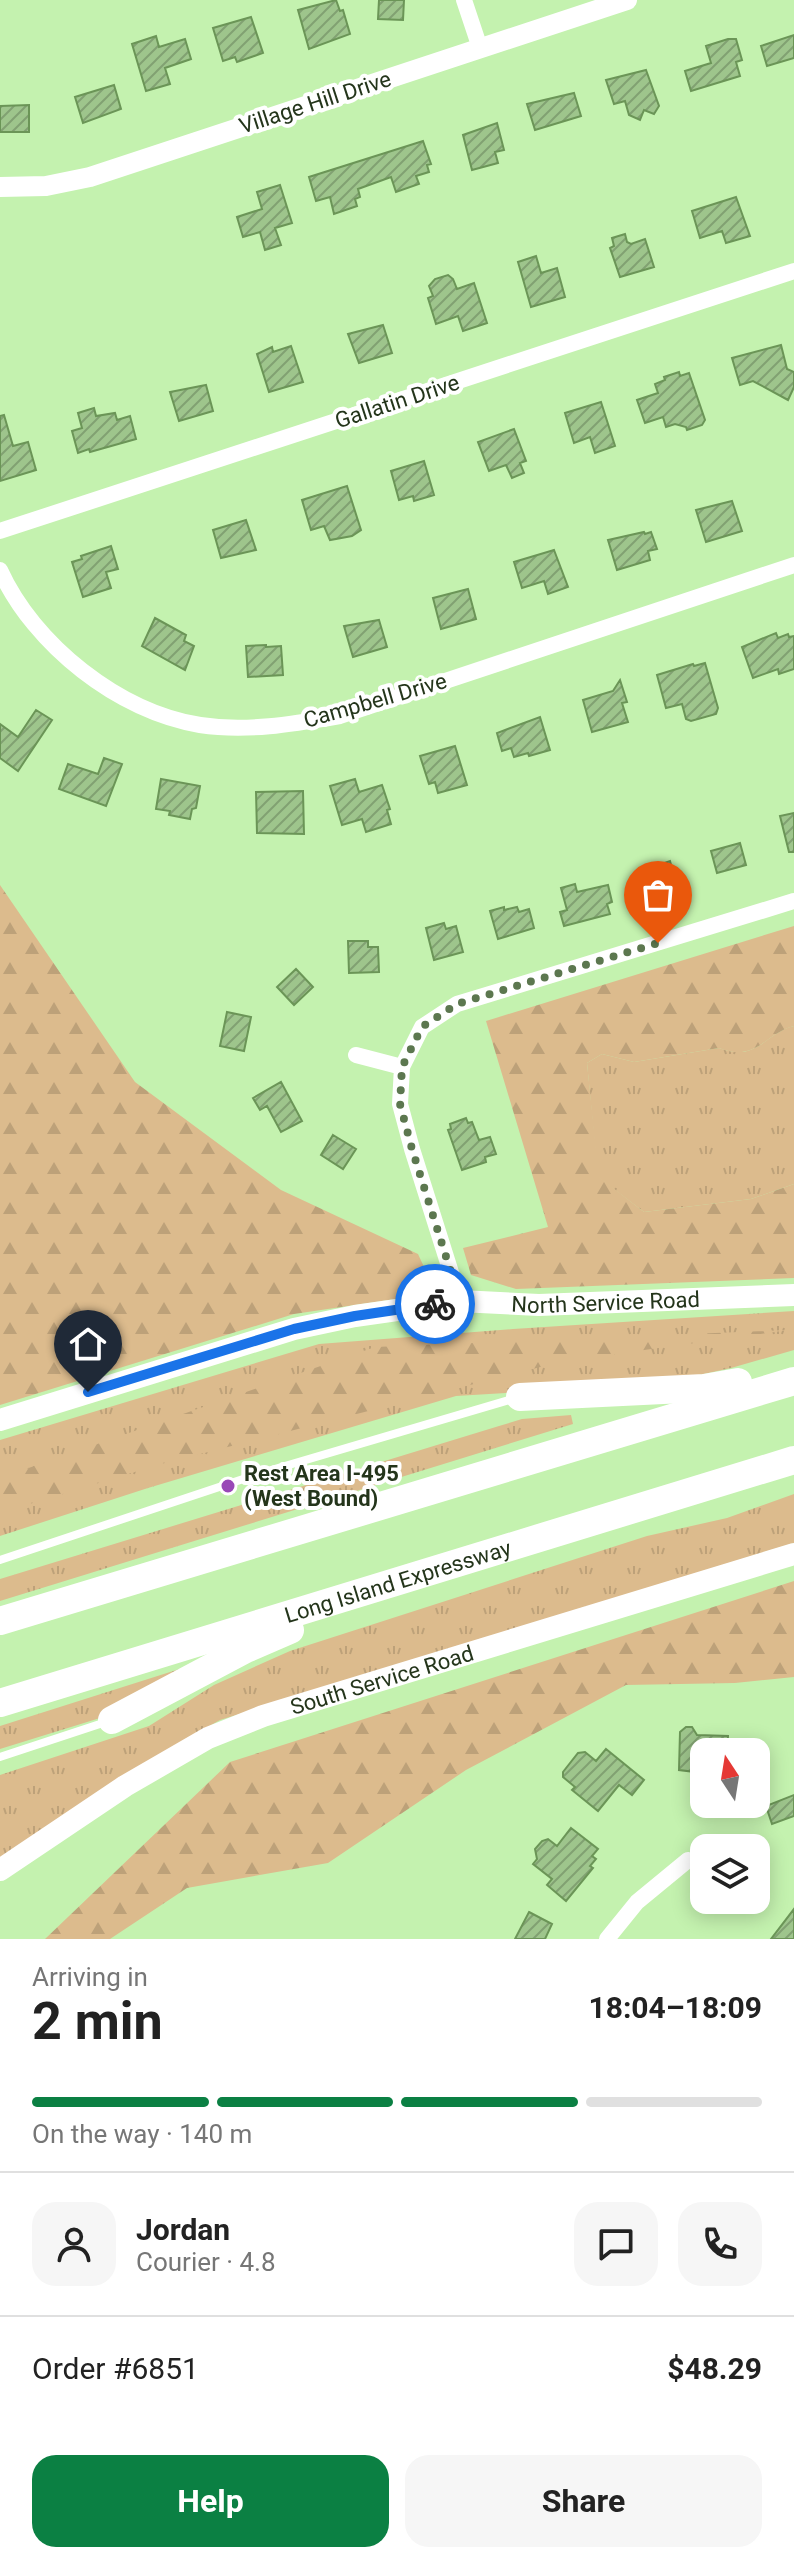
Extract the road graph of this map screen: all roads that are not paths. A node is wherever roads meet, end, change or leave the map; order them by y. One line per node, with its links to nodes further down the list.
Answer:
1 (464, 0): 3 (street)
2 (627, 0): 3 (street, Village Hill Drive)
3 (480, 48): 4 (street, Village Hill Drive)
4 (0, 187)
5 (794, 271): 6 (street, Gallatin Drive)
6 (0, 531)
7 (794, 565): 8 (street, Campbell Drive)
8 (0, 570)
9 (794, 901): 11 (street)
10 (356, 1055): 11 (street)
11 (402, 1067): 13 (street)
12 (794, 1295): 13 (main road, North Service Road)
13 (460, 1301): 17 (main road, North Service Road)
14 (794, 1372): 16 (highway)
15 (794, 1381): 22 (highway)
16 (520, 1397): 20 (lane)
17 (0, 1420)
18 (794, 1460): 21 (highway, Long Island Expressway)
19 (794, 1554): 27 (main road, South Service Road)
20 (0, 1560)
21 (406, 1579): 23 (highway, Long Island Expressway); 24 (highway)
22 (0, 1621)
23 (0, 1703)
24 (112, 1720): 25 (lane)
25 (0, 1757)
26 (688, 1860): 28 (street)
27 (0, 1870)
28 (607, 1939)

